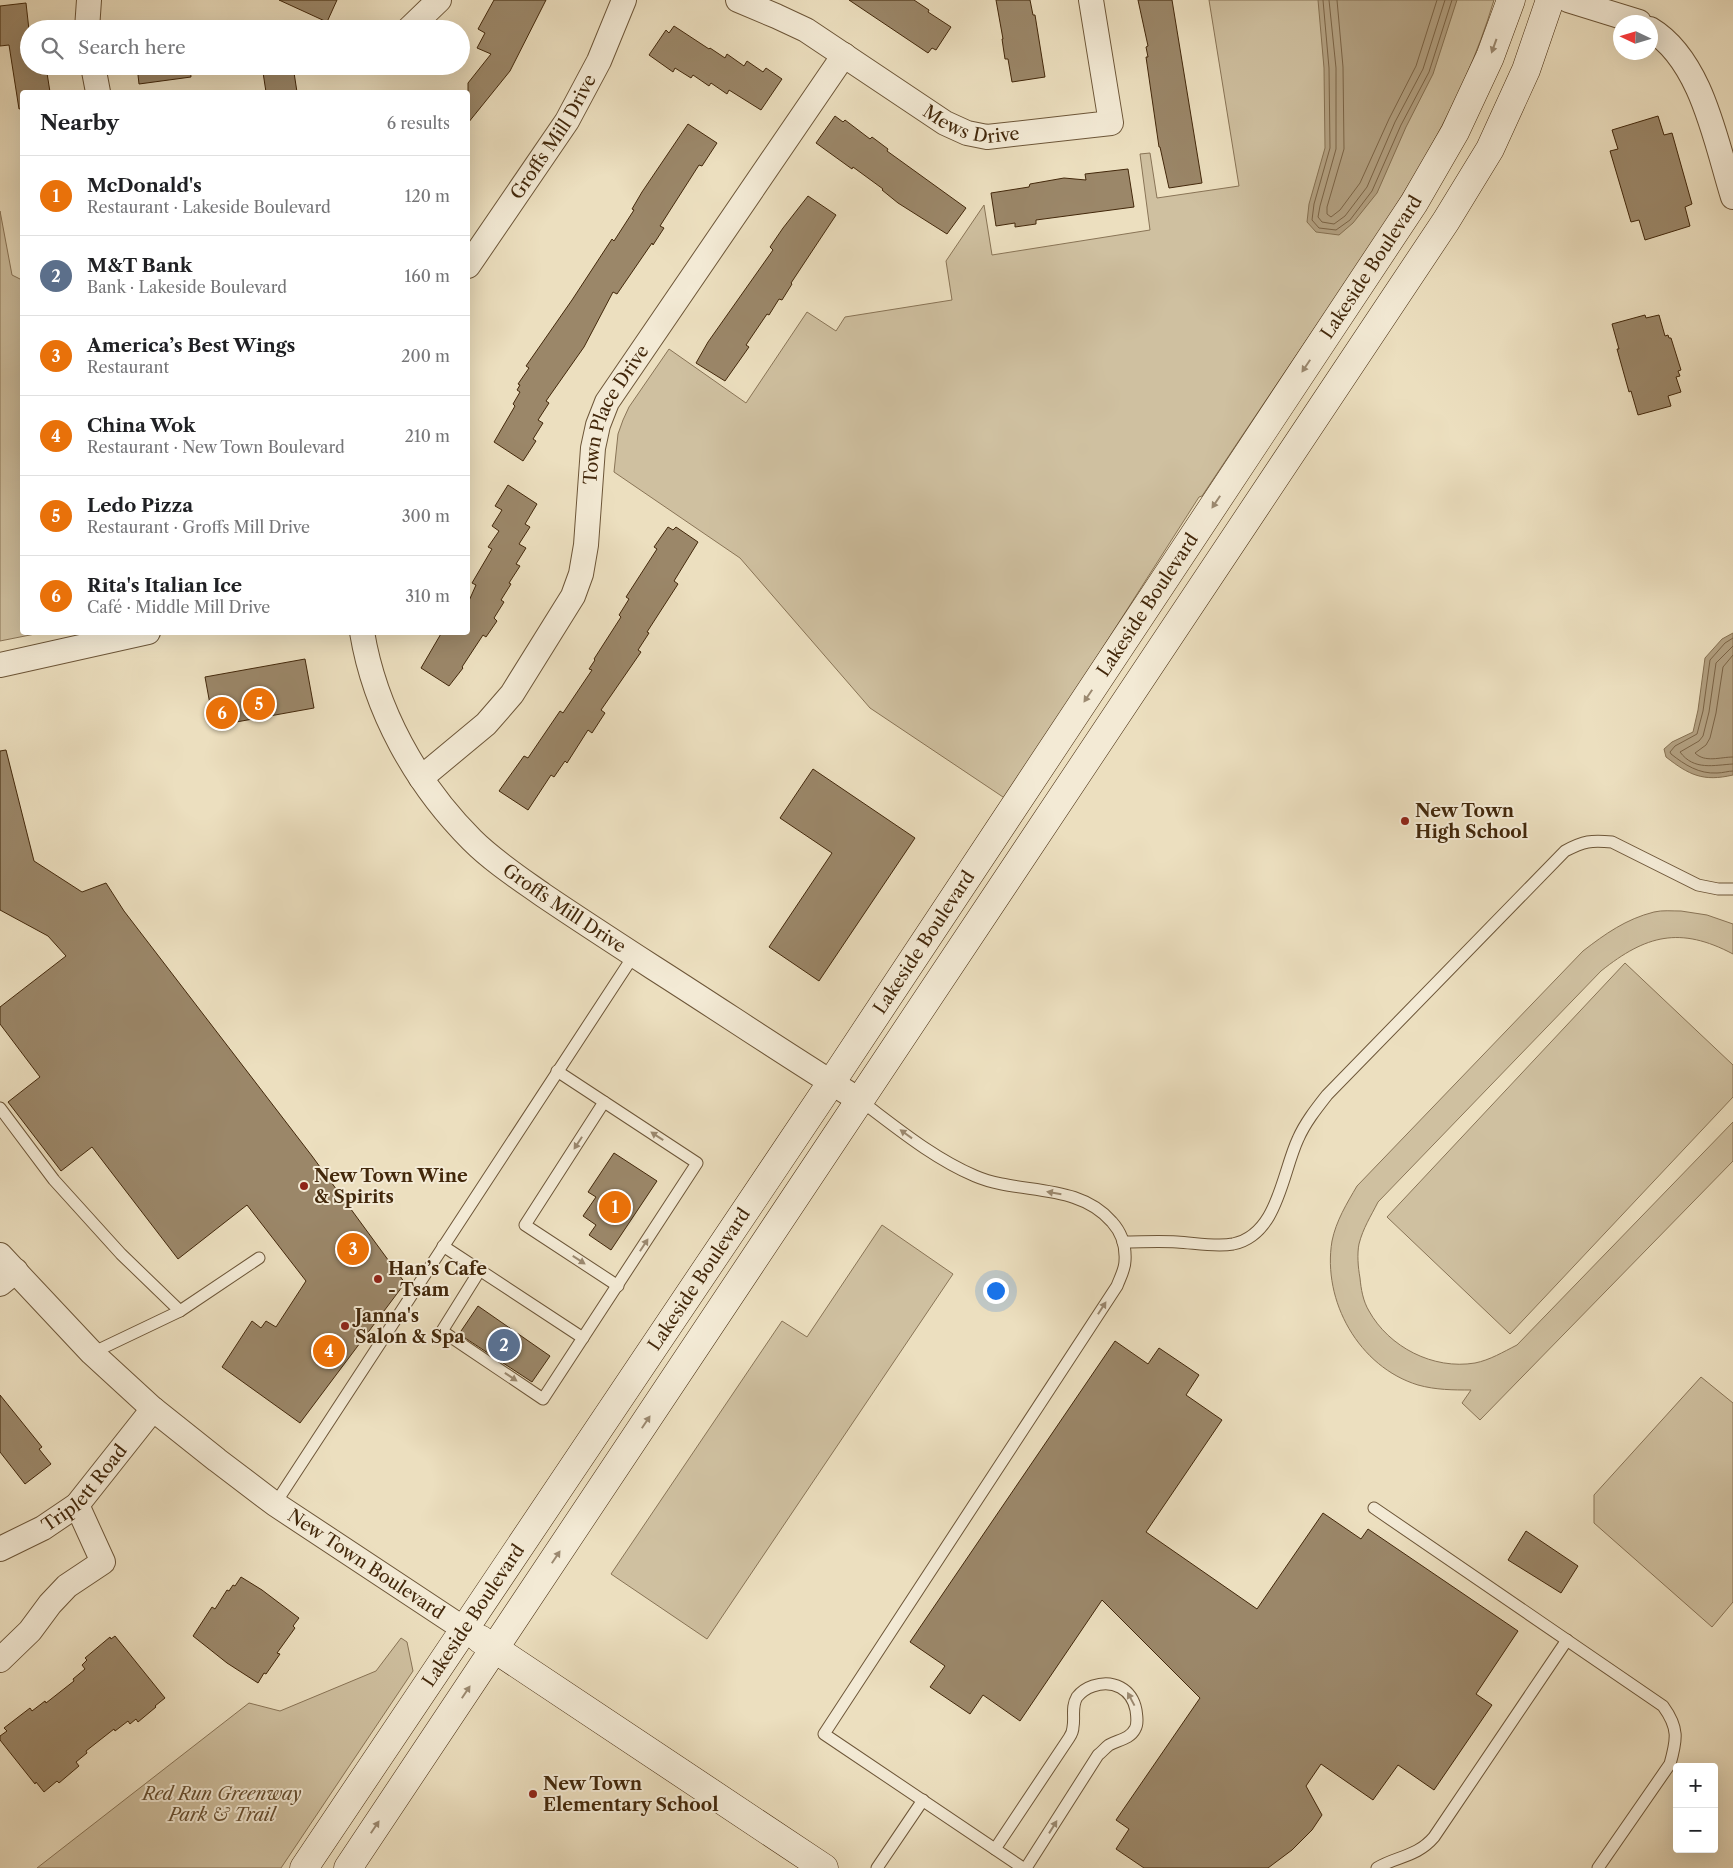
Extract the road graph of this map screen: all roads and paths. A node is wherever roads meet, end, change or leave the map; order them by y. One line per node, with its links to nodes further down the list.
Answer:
1 (89, 0): 10 (street)
2 (439, 0): 11 (street)
3 (624, 0): 17 (street, Groffs Mill Drive)
4 (738, 0): 13 (street, Mews Drive)
5 (1091, 0): 13 (street, Mews Drive)
6 (1511, 0): 25 (main road, Lakeside Boulevard, one-way to 25)
7 (1550, 0): 26 (main road, Lakeside Boulevard)
8 (1568, 0): 9 (street)
9 (1616, 15)
10 (88, 20)
11 (418, 20)
12 (1658, 35): 16 (street)
13 (844, 56): 21 (street, Town Place Drive)
14 (95, 75): 15 (street)
15 (98, 90)
16 (1733, 197)
17 (470, 263)
18 (135, 635): 20 (street)
19 (363, 635): 21 (street, Groffs Mill Drive)
20 (0, 665)
21 (421, 778): 23 (street, Groffs Mill Drive)
22 (1733, 889): 30 (lane)
23 (634, 954): 24 (lane); 25 (street, Groffs Mill Drive)
24 (557, 1071): 27 (lane); 31 (lane)
25 (831, 1083): 26 (street, Groffs Mill Drive); 44 (main road, Lakeside Boulevard)
26 (861, 1101): 30 (lane, one-way to 26); 46 (main road, Lakeside Boulevard, one-way to 26)
27 (604, 1102): 35 (lane, one-way to 35); 35 (lane, one-way to 27)
28 (0, 1108): 36 (lane)
29 (0, 1240): 33 (street, New Town Boulevard)
30 (1123, 1242): 48 (lane, one-way to 30)
31 (443, 1246): 34 (lane); 40 (lane)
32 (260, 1258): 36 (lane)
33 (5, 1270): 38 (street, New Town Boulevard)
34 (480, 1270): 37 (lane); 37 (lane, one-way to 37)
35 (618, 1286): 37 (lane)
36 (180, 1311): 38 (lane)
37 (583, 1338)
38 (92, 1353): 39 (street, New Town Boulevard)
39 (154, 1409): 40 (street, New Town Boulevard); 41 (street, Triplett Road)
40 (275, 1504): 44 (street, New Town Boulevard)
41 (77, 1505): 43 (street, Triplett Road); 47 (street)
42 (1374, 1508): 45 (lane)
43 (0, 1549)
44 (464, 1629): 46 (main road, New Town Boulevard); 50 (main road, Lakeside Boulevard)
45 (1567, 1640): 55 (lane); 56 (lane)
46 (495, 1648): 51 (main road, Lakeside Boulevard, one-way to 46); 52 (main road, New Town Boulevard)
47 (0, 1660)
48 (923, 1800): 49 (lane); 53 (lane)
49 (995, 1849): 54 (lane); 54 (lane, one-way to 49)
50 (304, 1868)
51 (348, 1868)
52 (824, 1868)
53 (877, 1868)
54 (1025, 1868)
55 (1377, 1868)
56 (1598, 1868)

